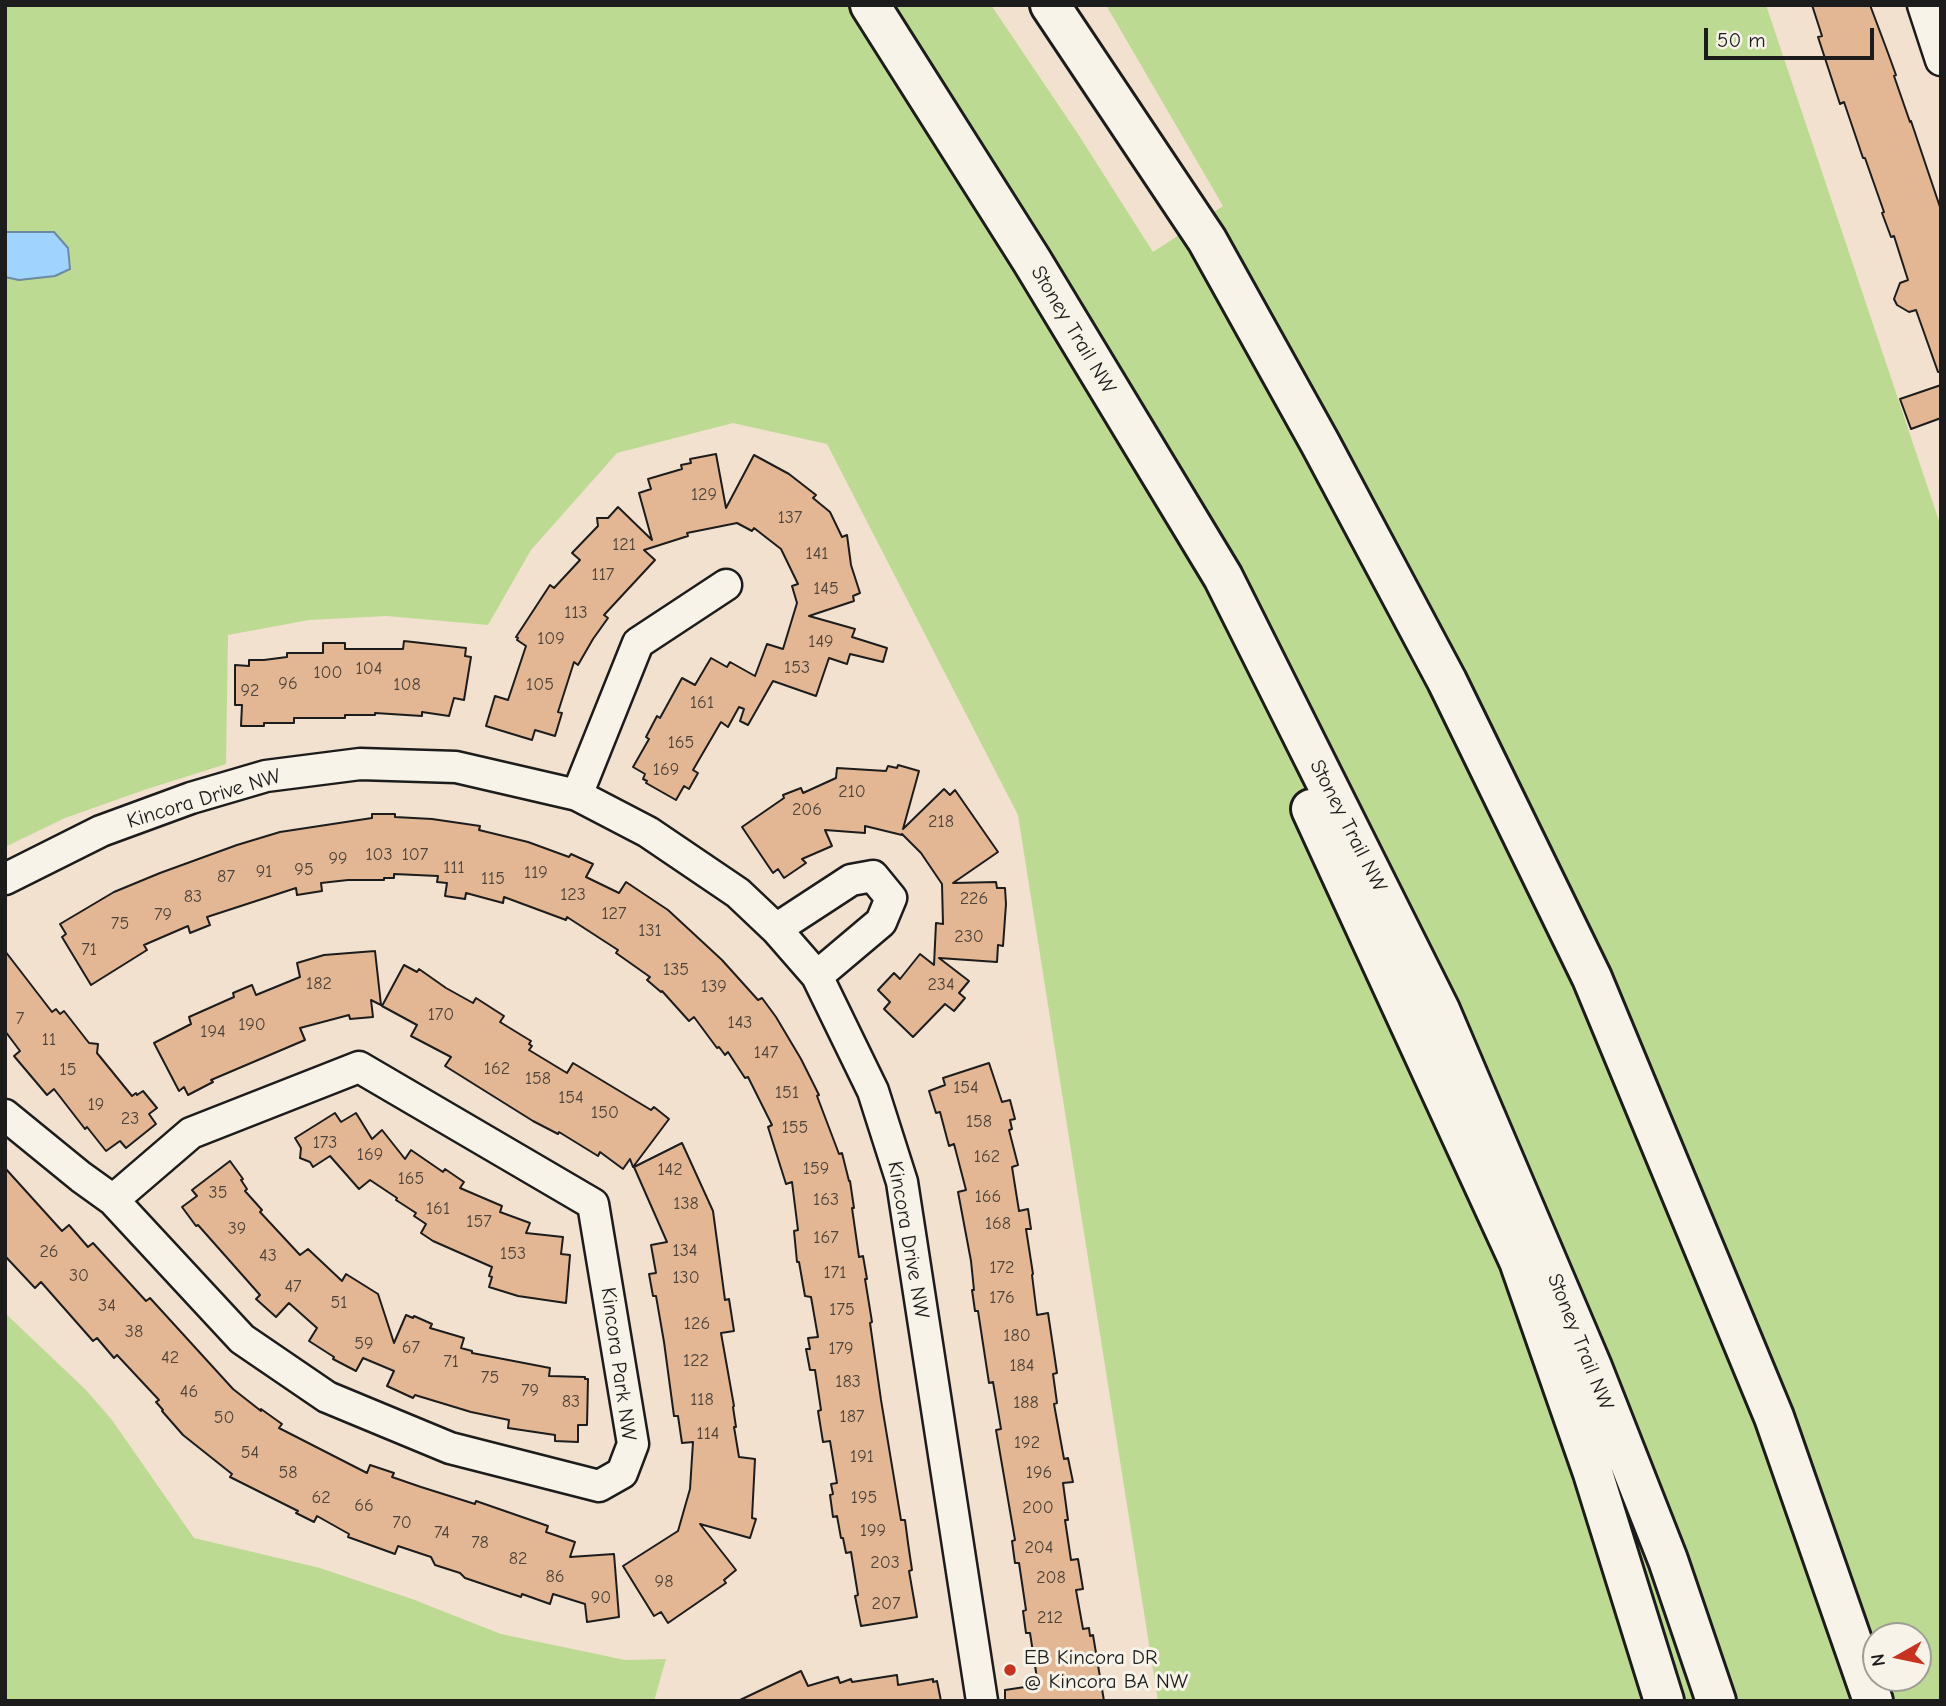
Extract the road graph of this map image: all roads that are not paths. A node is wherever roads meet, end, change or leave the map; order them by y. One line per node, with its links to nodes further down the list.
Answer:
1 (870, 5): 7 (highway, Stoney Trail NW)
2 (1050, 5): 6 (highway)
3 (1074, 5): 6 (highway)
4 (1923, 5): 5 (street)
5 (1941, 60)
6 (1207, 240): 15 (highway)
7 (1223, 577): 18 (highway); 19 (highway, Stoney Trail NW)
8 (726, 585): 9 (street)
9 (577, 795): 10 (street, Kincora Drive NW); 11 (street, Kincora Drive NW)
10 (5, 879)
11 (776, 929): 12 (street, Kincora Drive NW); 12 (street)
12 (817, 976): 17 (street, Kincora Drive NW)
13 (5, 1115): 14 (street, Kincora Park NW)
14 (113, 1200): 14 (street, Kincora Park NW)
15 (1774, 1417): 16 (highway); 20 (highway)
16 (1871, 1622)
17 (982, 1701)
18 (1664, 1701)
19 (1716, 1701)
20 (1873, 1701)

